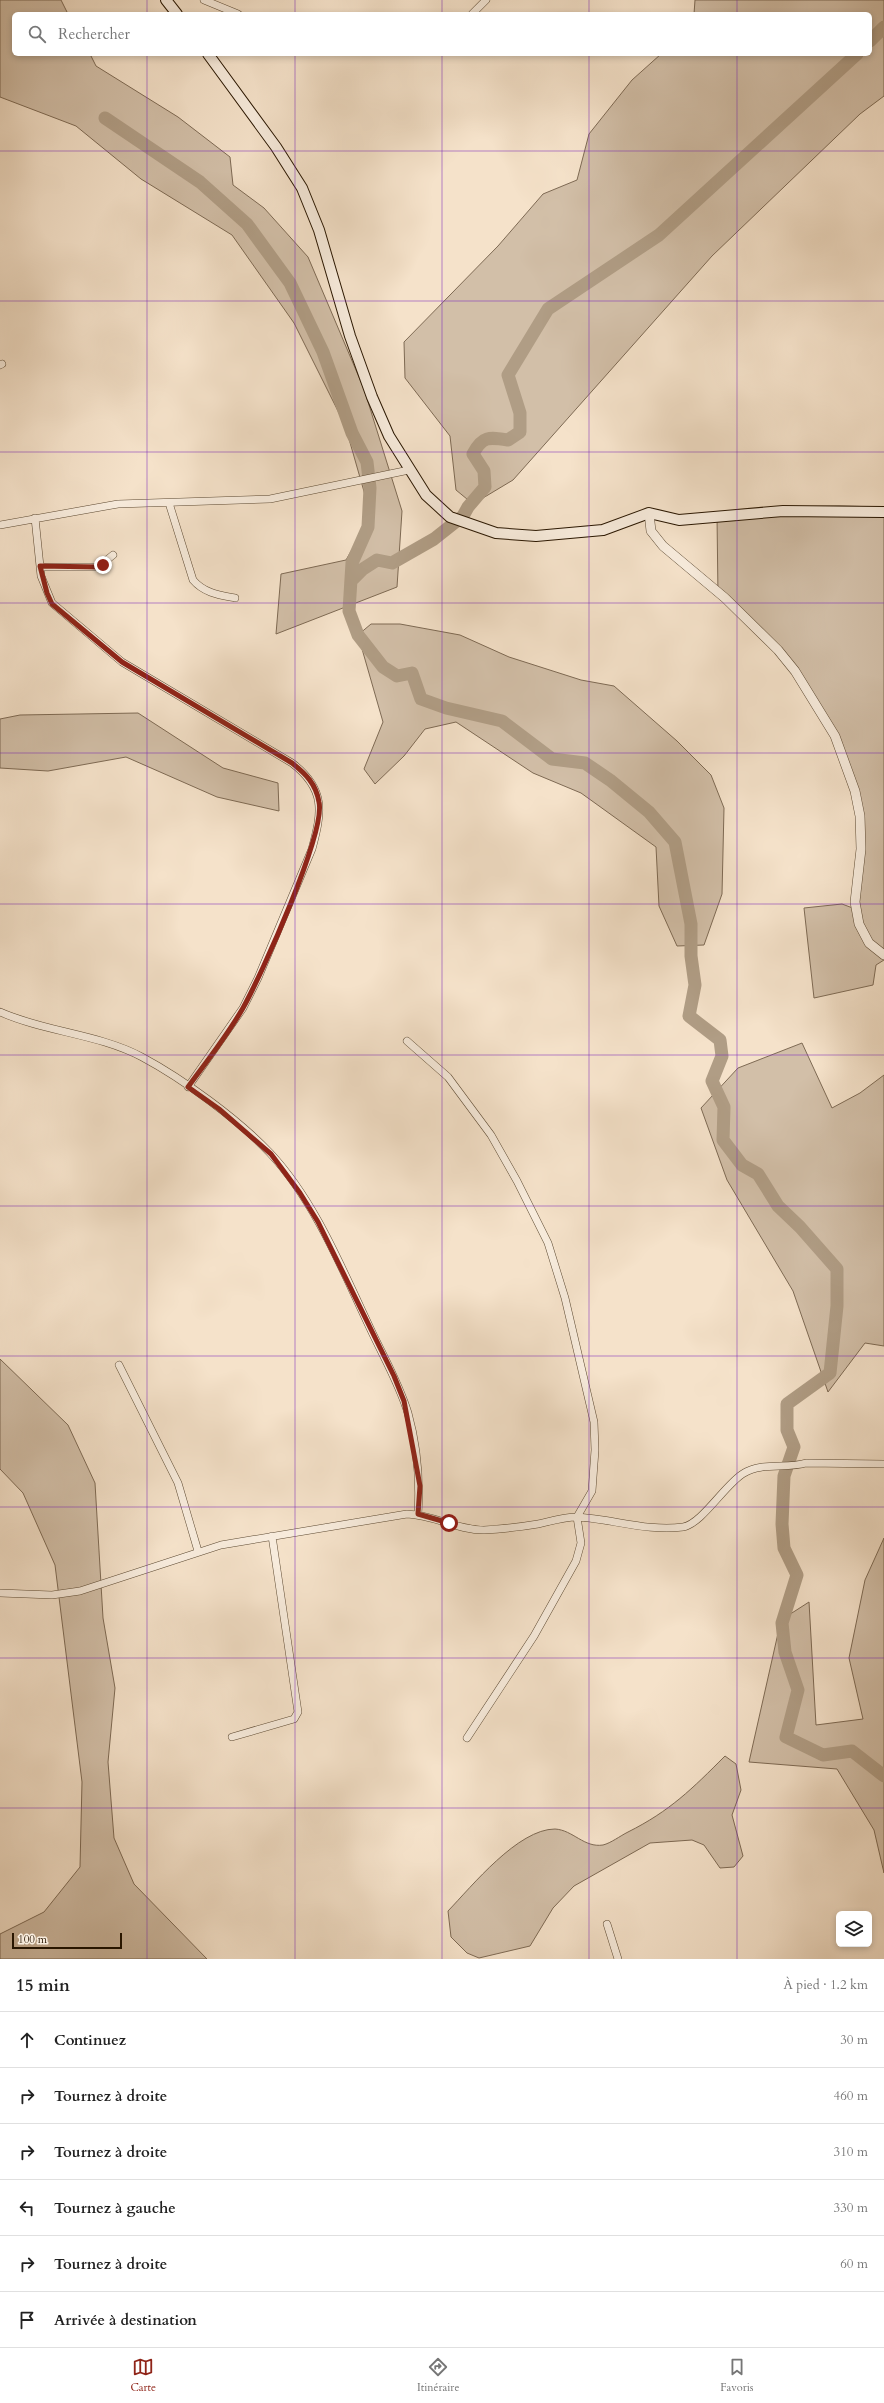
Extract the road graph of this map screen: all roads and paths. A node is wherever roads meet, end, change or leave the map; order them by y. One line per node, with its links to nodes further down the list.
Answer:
1 (166, 0): 4 (main road)
2 (204, 0): 5 (street)
3 (486, 0): 6 (street)
4 (175, 12)
5 (233, 12)
6 (474, 12)
7 (209, 56): 8 (main road)
8 (409, 470): 9 (street); 11 (main road)
9 (168, 503): 12 (street); 16 (street)
10 (884, 512): 11 (main road)
11 (649, 513): 17 (street)
12 (35, 518): 13 (street); 15 (street)
13 (0, 525)
14 (113, 555): 15 (street)
15 (40, 566): 20 (street)
16 (235, 598)
17 (884, 955)
18 (0, 1012): 20 (street)
19 (408, 1041): 24 (street)
20 (188, 1087): 23 (street)
21 (119, 1365): 26 (street)
22 (884, 1464): 24 (street)
23 (418, 1514): 24 (street); 25 (street)
24 (577, 1517): 29 (street)
25 (272, 1536): 26 (street); 28 (street)
26 (198, 1551): 27 (street)
27 (0, 1593)
28 (232, 1737)
29 (467, 1738)
30 (607, 1924): 31 (street)
31 (618, 1959)

